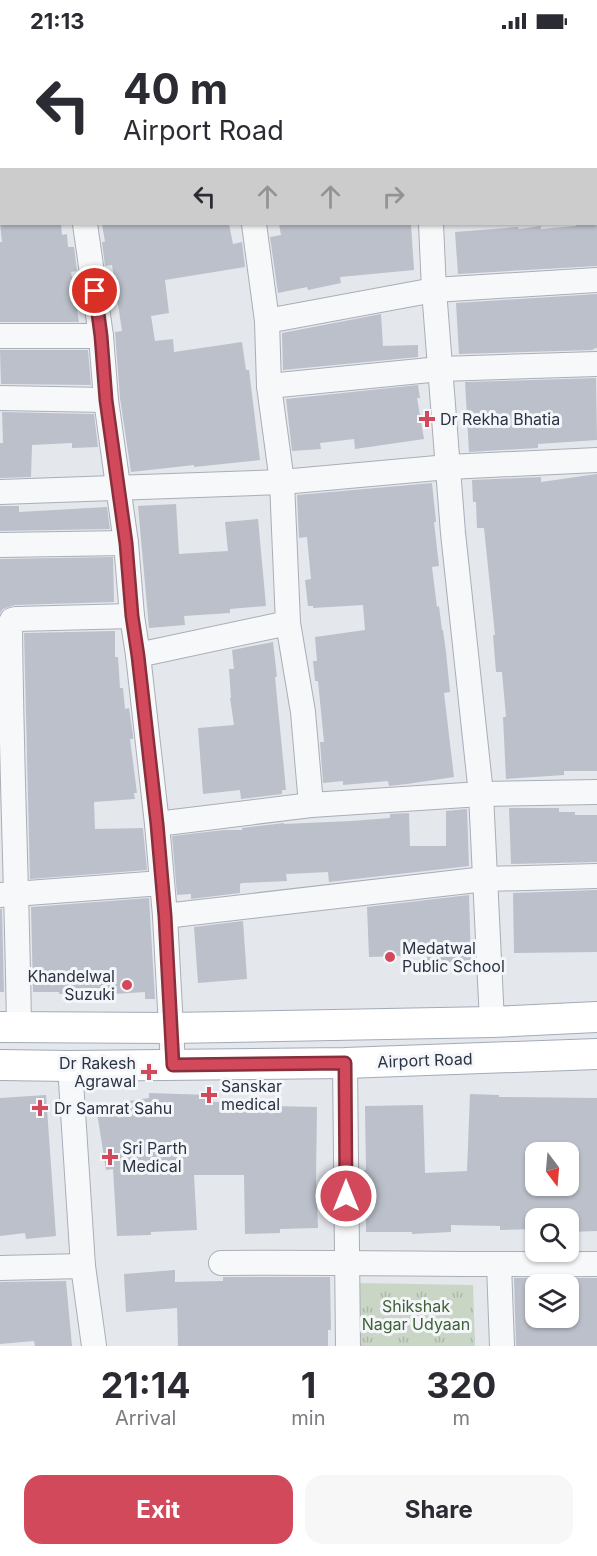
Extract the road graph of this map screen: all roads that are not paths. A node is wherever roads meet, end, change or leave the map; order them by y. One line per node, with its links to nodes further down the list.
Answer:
1 (85, 225): 8 (street)
2 (254, 225): 6 (street)
3 (431, 225): 5 (street)
4 (597, 280): 5 (street)
5 (434, 291): 6 (street); 10 (street)
6 (267, 321): 11 (street)
7 (0, 336): 8 (street)
8 (101, 336): 13 (street)
9 (597, 364): 10 (street)
10 (440, 369): 11 (street); 15 (street)
11 (269, 386): 16 (street)
12 (0, 399): 13 (street)
13 (106, 400): 17 (street)
14 (597, 460): 15 (street)
15 (448, 467): 16 (street); 27 (street)
16 (282, 482): 17 (street); 22 (street)
17 (119, 487): 18 (street); 19 (street)
18 (0, 492)
19 (126, 543): 20 (street); 21 (street)
20 (0, 545)
21 (132, 616): 23 (street); 24 (street)
22 (288, 623): 23 (street); 28 (street)
23 (138, 656): 29 (street)
24 (6, 671): 25 (street)
25 (6, 784): 33 (street)
26 (597, 792): 27 (street)
27 (481, 794): 28 (street); 31 (street)
28 (311, 805): 29 (street)
29 (157, 824): 32 (street)
30 (597, 876): 31 (street)
31 (485, 879): 34 (street); 36 (street)
32 (162, 883): 33 (street); 34 (street)
33 (9, 895): 37 (street)
34 (165, 916): 38 (street)
35 (597, 1017): 36 (main road)
36 (492, 1022): 38 (main road)
37 (9, 1027): 38 (main road)
38 (171, 1028): 42 (street)
39 (597, 1054): 40 (main road, Airport Road)
40 (345, 1063): 42 (main road, Airport Road); 44 (street)
41 (0, 1065): 43 (main road, Airport Road)
42 (173, 1065): 43 (main road, Airport Road)
43 (70, 1066): 48 (street)
44 (347, 1262): 45 (street); 47 (street); 51 (street)
45 (221, 1263)
46 (597, 1264): 47 (street)
47 (500, 1265): 52 (street)
48 (83, 1266): 49 (street); 50 (street)
49 (0, 1268)
50 (94, 1346)
51 (348, 1346)
52 (502, 1346)

